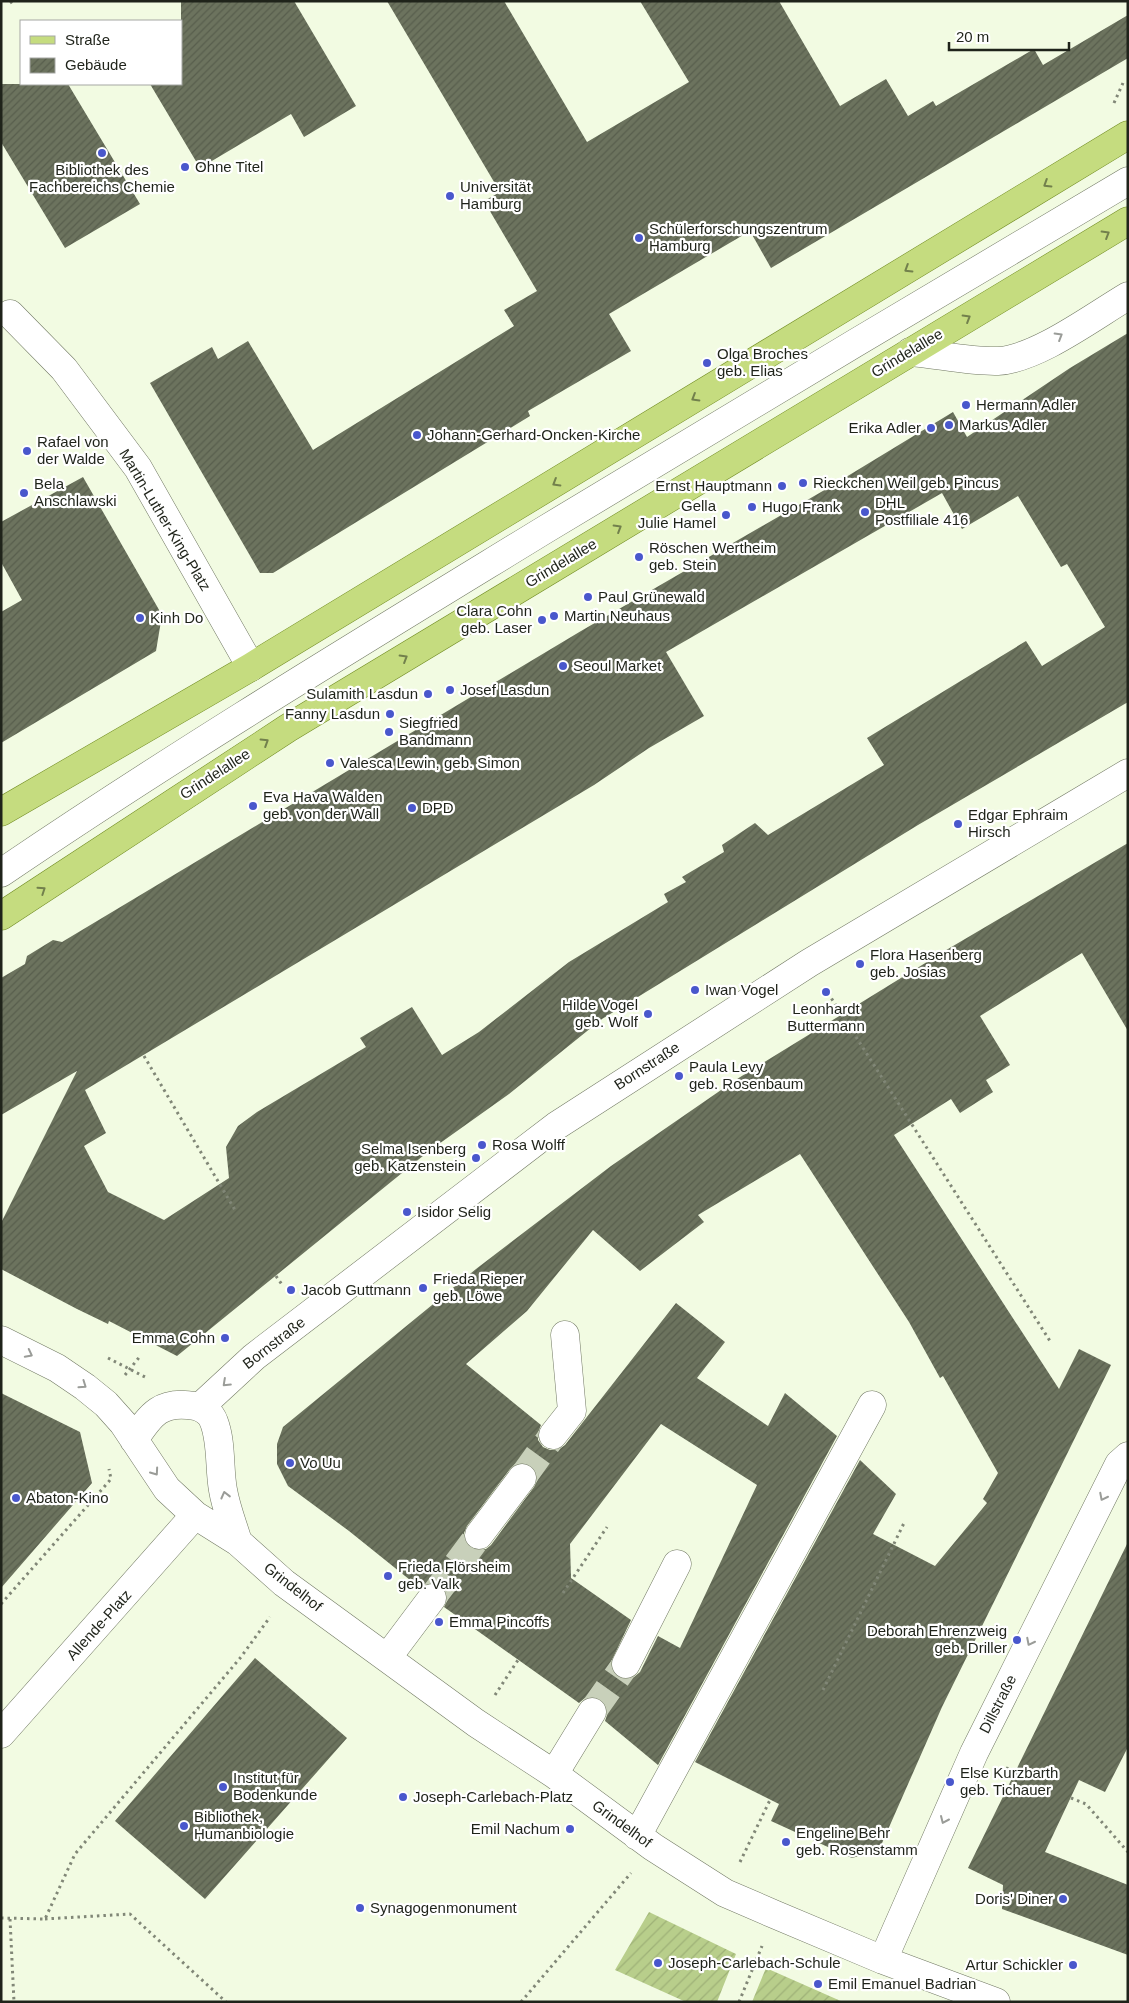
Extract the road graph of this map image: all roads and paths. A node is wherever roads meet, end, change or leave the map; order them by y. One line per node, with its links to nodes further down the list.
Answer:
1 (1128, 136): 7 (main road, one-way to 7)
2 (1128, 181): 10 (street)
3 (1128, 221): 6 (main road, Grindelallee, one-way to 3)
4 (1128, 296): 6 (street, one-way to 4)
5 (10, 314): 7 (street, Martin-Luther-King-Platz)
6 (910, 352): 11 (main road, Grindelallee, one-way to 6)
7 (251, 667): 9 (main road)
8 (1128, 773): 12 (street, Bornstraße)
9 (1, 812)
10 (1, 872)
11 (1, 916)
12 (809, 963): 19 (path); 23 (street, Bornstraße, one-way to 23)
13 (144, 1056): 14 (path)
14 (235, 1210)
15 (276, 1276): 16 (path)
16 (283, 1286)
17 (565, 1335): 24 (street)
18 (1, 1340): 21 (street, Grindelhof, one-way to 21)
19 (1050, 1342)
20 (140, 1355): 21 (path)
21 (106, 1404): 25 (street, Grindelhof)
22 (872, 1405): 49 (street)
23 (200, 1407): 25 (street); 33 (street, one-way to 23)
24 (553, 1435)
25 (134, 1440): 29 (street, Grindelhof, one-way to 29)
26 (1128, 1456): 56 (street, Dillstraße, one-way to 56)
27 (108, 1462): 38 (path)
28 (522, 1478): 32 (street)
29 (195, 1515): 33 (street, Grindelhof); 45 (street, Allende-Platz)
30 (904, 1523): 42 (path)
31 (607, 1527): 36 (path)
32 (479, 1535)
33 (238, 1542): 35 (street, Grindelhof)
34 (677, 1564): 41 (street)
35 (284, 1583): 39 (street, Grindelhof); 54 (path)
36 (563, 1593)
37 (432, 1598): 39 (street)
38 (1, 1604)
39 (387, 1658): 44 (street, Grindelhof)
40 (518, 1660): 44 (path)
41 (626, 1664)
42 (823, 1690)
43 (592, 1712): 46 (street)
44 (476, 1723): 46 (street, Grindelhof)
45 (1, 1734)
46 (554, 1774): 49 (street, Grindelhof)
47 (1071, 1798): 50 (path)
48 (770, 1800): 51 (path)
49 (645, 1841): 51 (street, Grindelhof); 59 (path)
50 (1128, 1852)
51 (725, 1893): 52 (street, Grindelhof)
52 (776, 1915): 56 (street, Grindelhof); 60 (path)
53 (1, 1918): 55 (path)
54 (45, 1918): 55 (path); 58 (path)
55 (10, 1919): 57 (path)
56 (883, 1960): 61 (street, Grindelhof)
57 (14, 2002)
58 (226, 2002)
59 (521, 2002)
60 (738, 2002)
61 (996, 2002)

